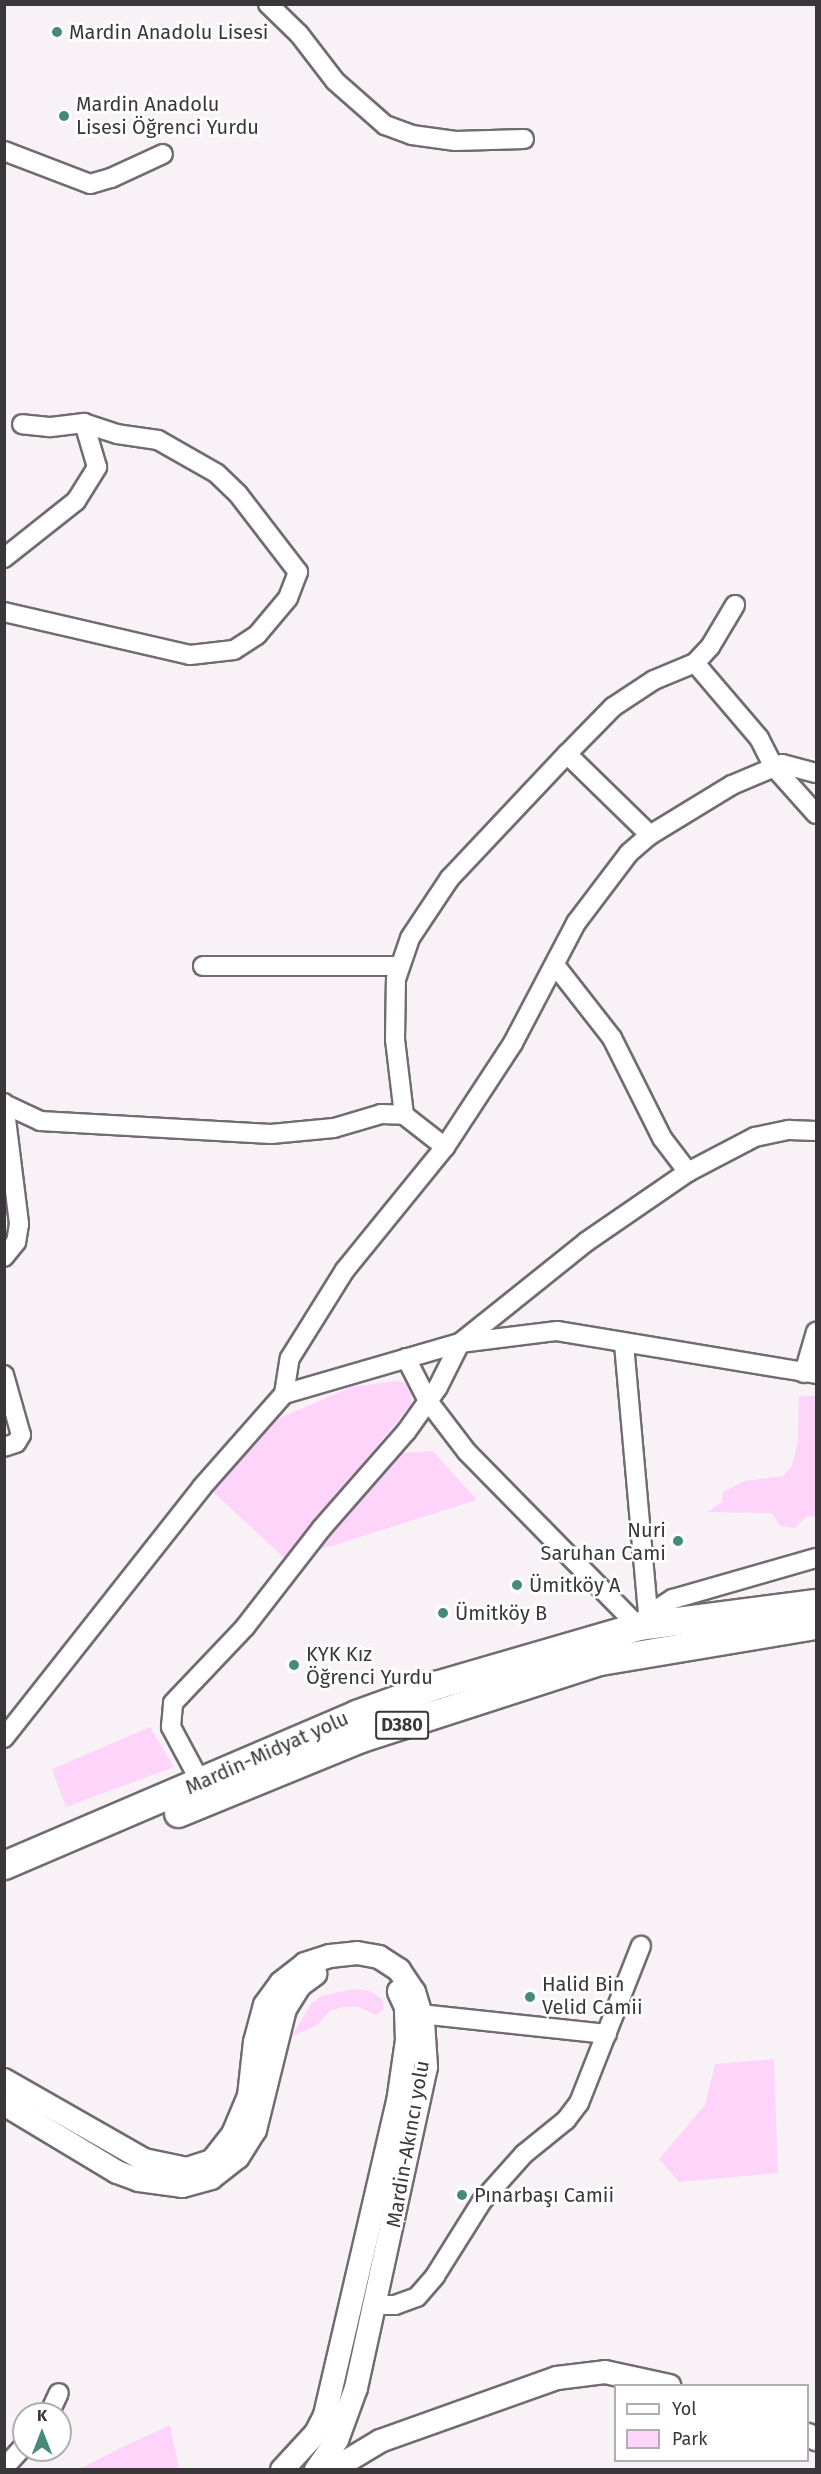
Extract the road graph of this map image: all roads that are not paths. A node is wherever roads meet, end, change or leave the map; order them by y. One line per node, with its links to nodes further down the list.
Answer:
1 (272, 5): 2 (street)
2 (524, 139)
3 (4, 151): 4 (street)
4 (163, 154)
5 (84, 423): 6 (street); 7 (street); 9 (street)
6 (22, 424)
7 (4, 558)
8 (735, 605): 10 (street)
9 (4, 612)
10 (695, 663): 11 (street); 12 (street)
11 (567, 754): 15 (street); 18 (street)
12 (774, 767): 13 (street); 14 (street); 15 (street)
13 (816, 773)
14 (816, 814)
15 (650, 835): 16 (street)
16 (555, 965): 22 (street); 23 (street)
17 (203, 966): 18 (street)
18 (400, 966): 20 (street)
19 (5, 1103): 20 (street); 24 (street)
20 (404, 1115): 22 (street)
21 (816, 1131): 23 (street)
22 (445, 1147): 31 (street)
23 (688, 1172): 26 (street)
24 (4, 1257)
25 (816, 1332): 29 (street)
26 (460, 1343): 27 (street); 28 (street); 32 (street)
27 (624, 1344): 29 (street); 36 (street)
28 (405, 1358): 31 (street); 32 (street)
29 (810, 1373)
30 (4, 1375): 33 (street)
31 (284, 1394): 38 (street)
32 (428, 1401): 36 (street); 39 (street)
33 (4, 1447)
34 (816, 1558): 36 (street)
35 (816, 1602): 36 (highway, Mardin-Midyat yolu / D380)
36 (643, 1620): 39 (highway, Mardin-Midyat yolu / D380)
37 (816, 1625): 41 (highway, Mardin-Midyat yolu / D380)
38 (4, 1738)
39 (201, 1783): 40 (highway, Mardin-Midyat yolu / D380)
40 (4, 1865)
41 (4, 1883)
42 (641, 1946): 44 (street)
43 (420, 2014): 44 (street); 45 (main road, Mardin-Akıncı yolu); 47 (main road, Mardin-Akıncı yolu)
44 (607, 2034): 47 (street)
45 (4, 2080)
46 (4, 2104): 51 (main road, Mardin-Akıncı yolu)
47 (377, 2305): 52 (main road, Mardin-Akıncı yolu)
48 (665, 2384): 53 (main road)
49 (59, 2393): 50 (street)
50 (55, 2402)
51 (282, 2469)
52 (316, 2469)
53 (332, 2469)

